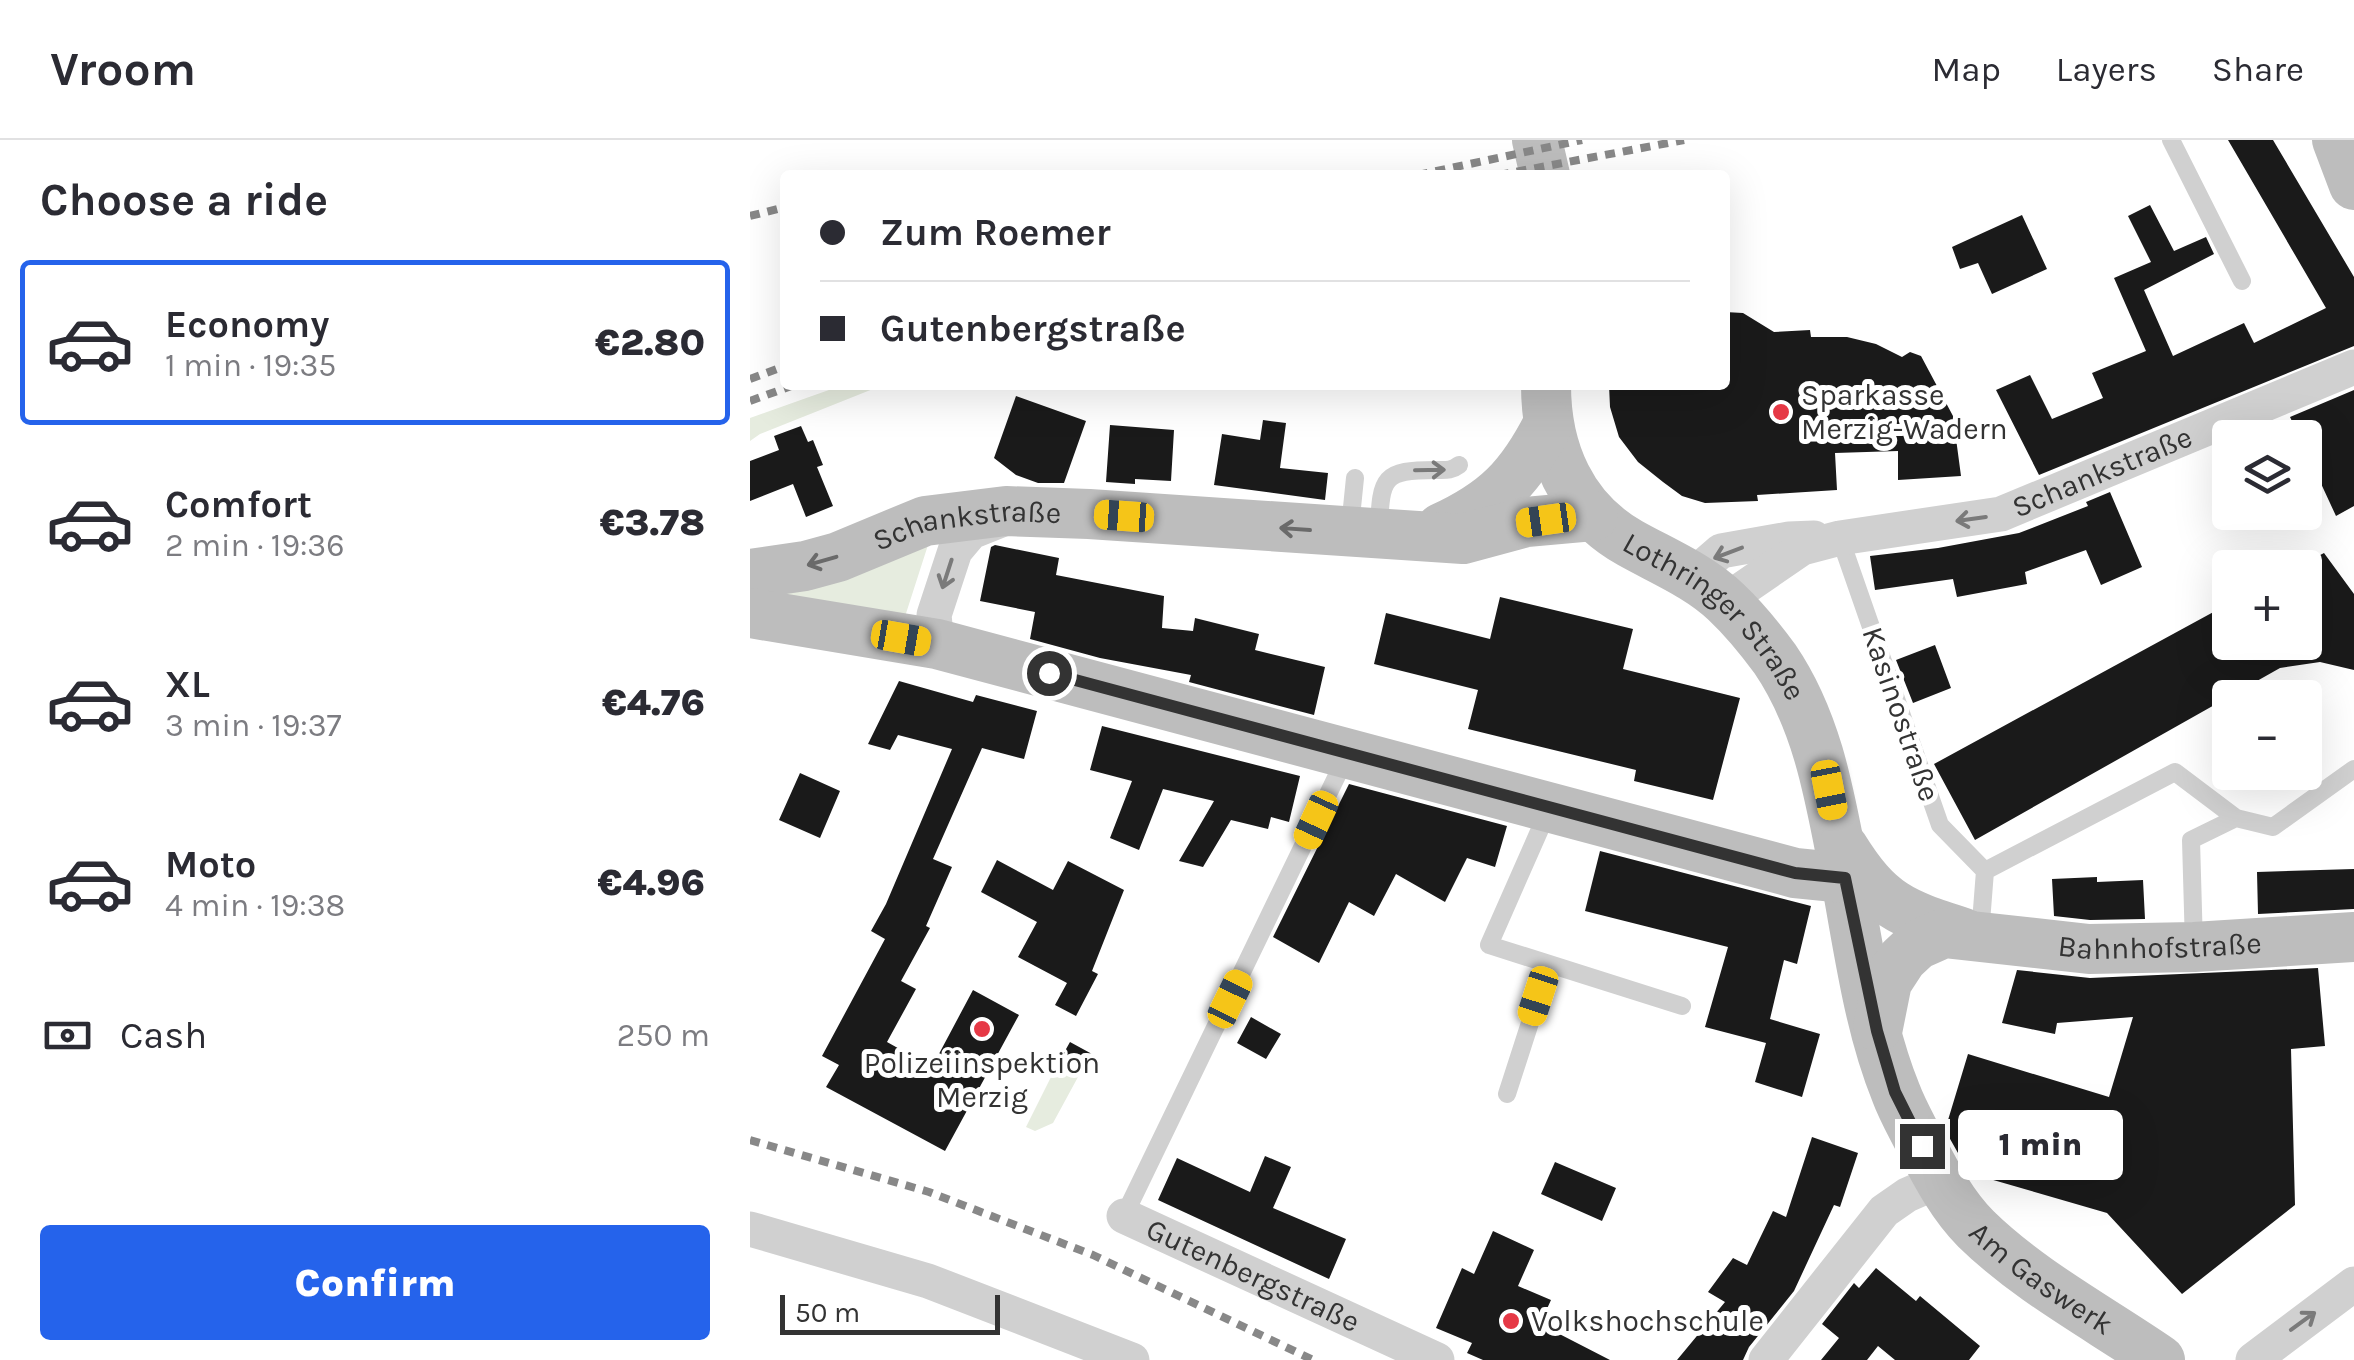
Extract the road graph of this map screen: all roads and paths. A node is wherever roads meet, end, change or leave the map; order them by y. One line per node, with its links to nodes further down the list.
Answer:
1 (1537, 140): 3 (street)
2 (2171, 140): 4 (lane)
3 (1544, 170)
4 (2242, 281)
5 (2354, 367): 12 (street, Schankstraße, one-way to 12)
6 (1547, 404): 10 (street, Lothringer Straße); 11 (street, Schankstraße)
7 (1460, 465): 11 (lane, one-way to 7)
8 (1355, 478): 11 (lane)
9 (1051, 512): 11 (street, Schankstraße, one-way to 9); 13 (street, Schankstraße, one-way to 13); 16 (street, one-way to 16)
10 (1592, 516): 11 (street, Schankstraße); 14 (street, Lothringer Straße)
11 (1385, 534)
12 (1840, 538): 14 (street, Schankstraße, one-way to 14); 22 (lane, Kasinostraße)
13 (750, 574)
14 (1708, 589): 21 (street, Lothringer Straße)
15 (750, 613): 16 (street)
16 (937, 644): 17 (street)
17 (1348, 752): 19 (street); 31 (lane)
18 (2354, 769): 20 (lane)
19 (1551, 806): 21 (street); 26 (lane)
20 (2236, 818): 22 (lane); 25 (lane)
21 (1842, 859): 23 (street, Bahnhofstraße); 28 (street)
22 (1985, 871): 23 (lane)
23 (1972, 934): 25 (street, Bahnhofstraße); 28 (street, Bahnhofstraße)
24 (2354, 937): 25 (street, Bahnhofstraße)
25 (2194, 946)
26 (1549, 964): 27 (lane); 29 (lane)
27 (1682, 1006)
28 (1877, 1031): 30 (street)
29 (1506, 1094)
30 (1939, 1181): 36 (street); 37 (street, Am Gaswerk)
31 (1124, 1216): 35 (street, Gutenbergstraße)
32 (750, 1229): 34 (street)
33 (2354, 1284): 38 (street, one-way to 33)
34 (1132, 1360)
35 (1436, 1360)
36 (1766, 1360)
37 (2160, 1360)
38 (2253, 1360)

